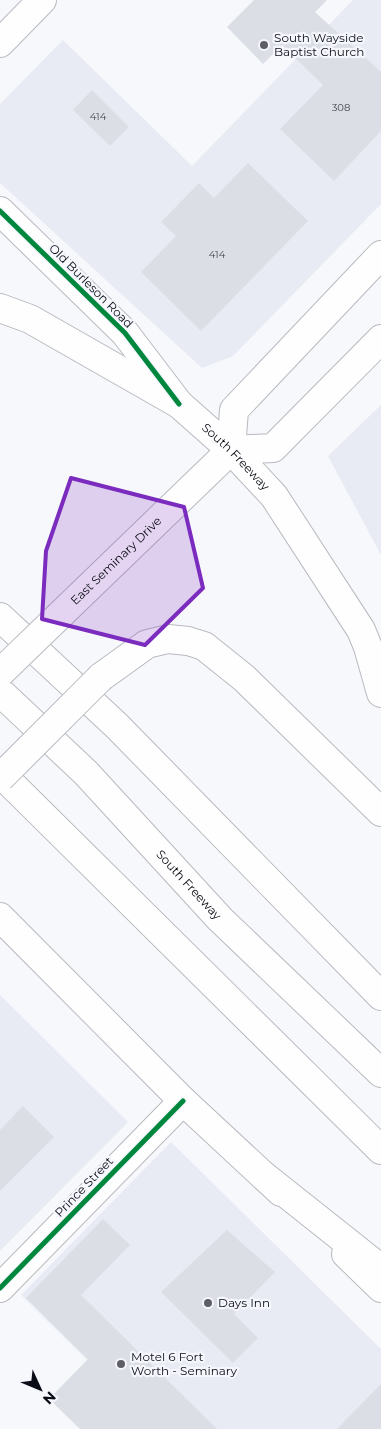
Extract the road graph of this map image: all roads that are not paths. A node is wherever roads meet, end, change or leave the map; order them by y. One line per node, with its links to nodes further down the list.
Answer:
1 (42, 0): 2 (main road)
2 (0, 43)
3 (0, 211): 7 (main road, Old Burleson Road)
4 (381, 255): 8 (main road)
5 (0, 308): 7 (main road, South Freeway)
6 (381, 338): 8 (main road)
7 (179, 404): 8 (main road, South Freeway)
8 (231, 450): 10 (main road, East Seminary Drive, bridge); 12 (main road, South Freeway)
9 (0, 617): 17 (main road)
10 (0, 673)
11 (0, 692): 18 (main road, South Freeway)
12 (381, 694)
13 (0, 773): 20 (main road)
14 (0, 778): 15 (main road, bridge)
15 (381, 812)
16 (0, 917): 19 (main road)
17 (381, 996)
18 (381, 1073)
19 (183, 1101): 21 (main road); 23 (main road, Prince Street)
20 (381, 1150)
21 (264, 1176): 22 (main road); 24 (main road)
22 (381, 1269)
23 (0, 1288)
24 (381, 1288)

